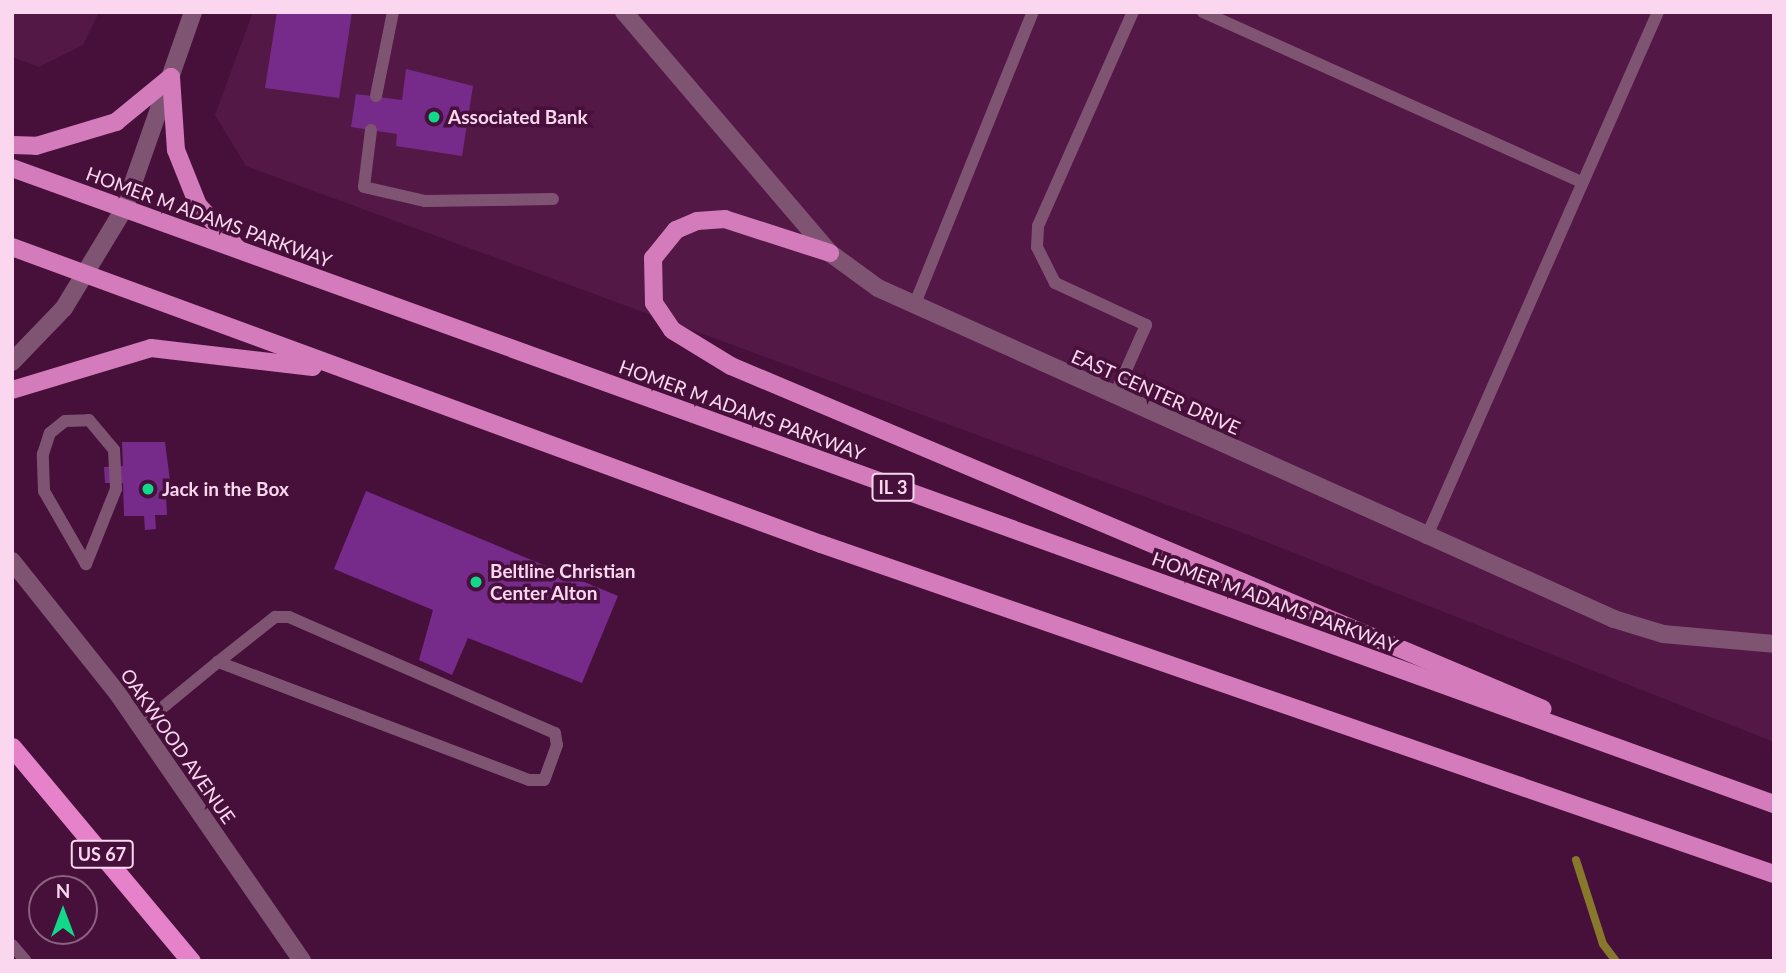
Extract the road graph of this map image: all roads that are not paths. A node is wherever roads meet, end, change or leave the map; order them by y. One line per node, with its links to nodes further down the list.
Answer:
1 (192, 12): 8 (street)
2 (393, 12): 9 (lane)
3 (624, 12): 18 (street, EAST CENTER DRIVE)
4 (1033, 12): 20 (lane)
5 (1133, 12): 24 (lane)
6 (1203, 12): 13 (lane)
7 (1658, 12): 13 (lane)
8 (171, 77): 11 (main road); 15 (street); 17 (main road)
9 (376, 96)
10 (371, 130): 14 (lane)
11 (12, 145)
12 (12, 168): 15 (main road, HOMER M ADAMS PARKWAY / IL 3)
13 (1582, 182): 25 (lane)
14 (552, 199)
15 (124, 209): 17 (main road, HOMER M ADAMS PARKWAY / IL 3); 19 (street)
16 (12, 247): 19 (main road)
17 (241, 252): 32 (main road, HOMER M ADAMS PARKWAY / IL 3)
18 (830, 253): 20 (street, EAST CENTER DRIVE); 32 (main road)
19 (84, 275): 21 (street); 22 (main road)
20 (914, 306): 24 (street, EAST CENTER DRIVE)
21 (12, 362)
22 (354, 373): 23 (main road); 33 (main road)
23 (12, 390)
24 (1114, 397): 25 (street, EAST CENTER DRIVE)
25 (1426, 538): 28 (street, EAST CENTER DRIVE)
26 (12, 561): 30 (street, OAKWOOD AVENUE)
27 (86, 564): 27 (lane)
28 (1774, 644)
29 (218, 662): 29 (lane); 30 (lane)
30 (140, 726): 37 (street, OAKWOOD AVENUE)
31 (12, 747): 36 (highway, US 67)
32 (1774, 802)
33 (1774, 874)
34 (12, 945): 35 (lane)
35 (26, 961)
36 (191, 961)
37 (302, 961)

